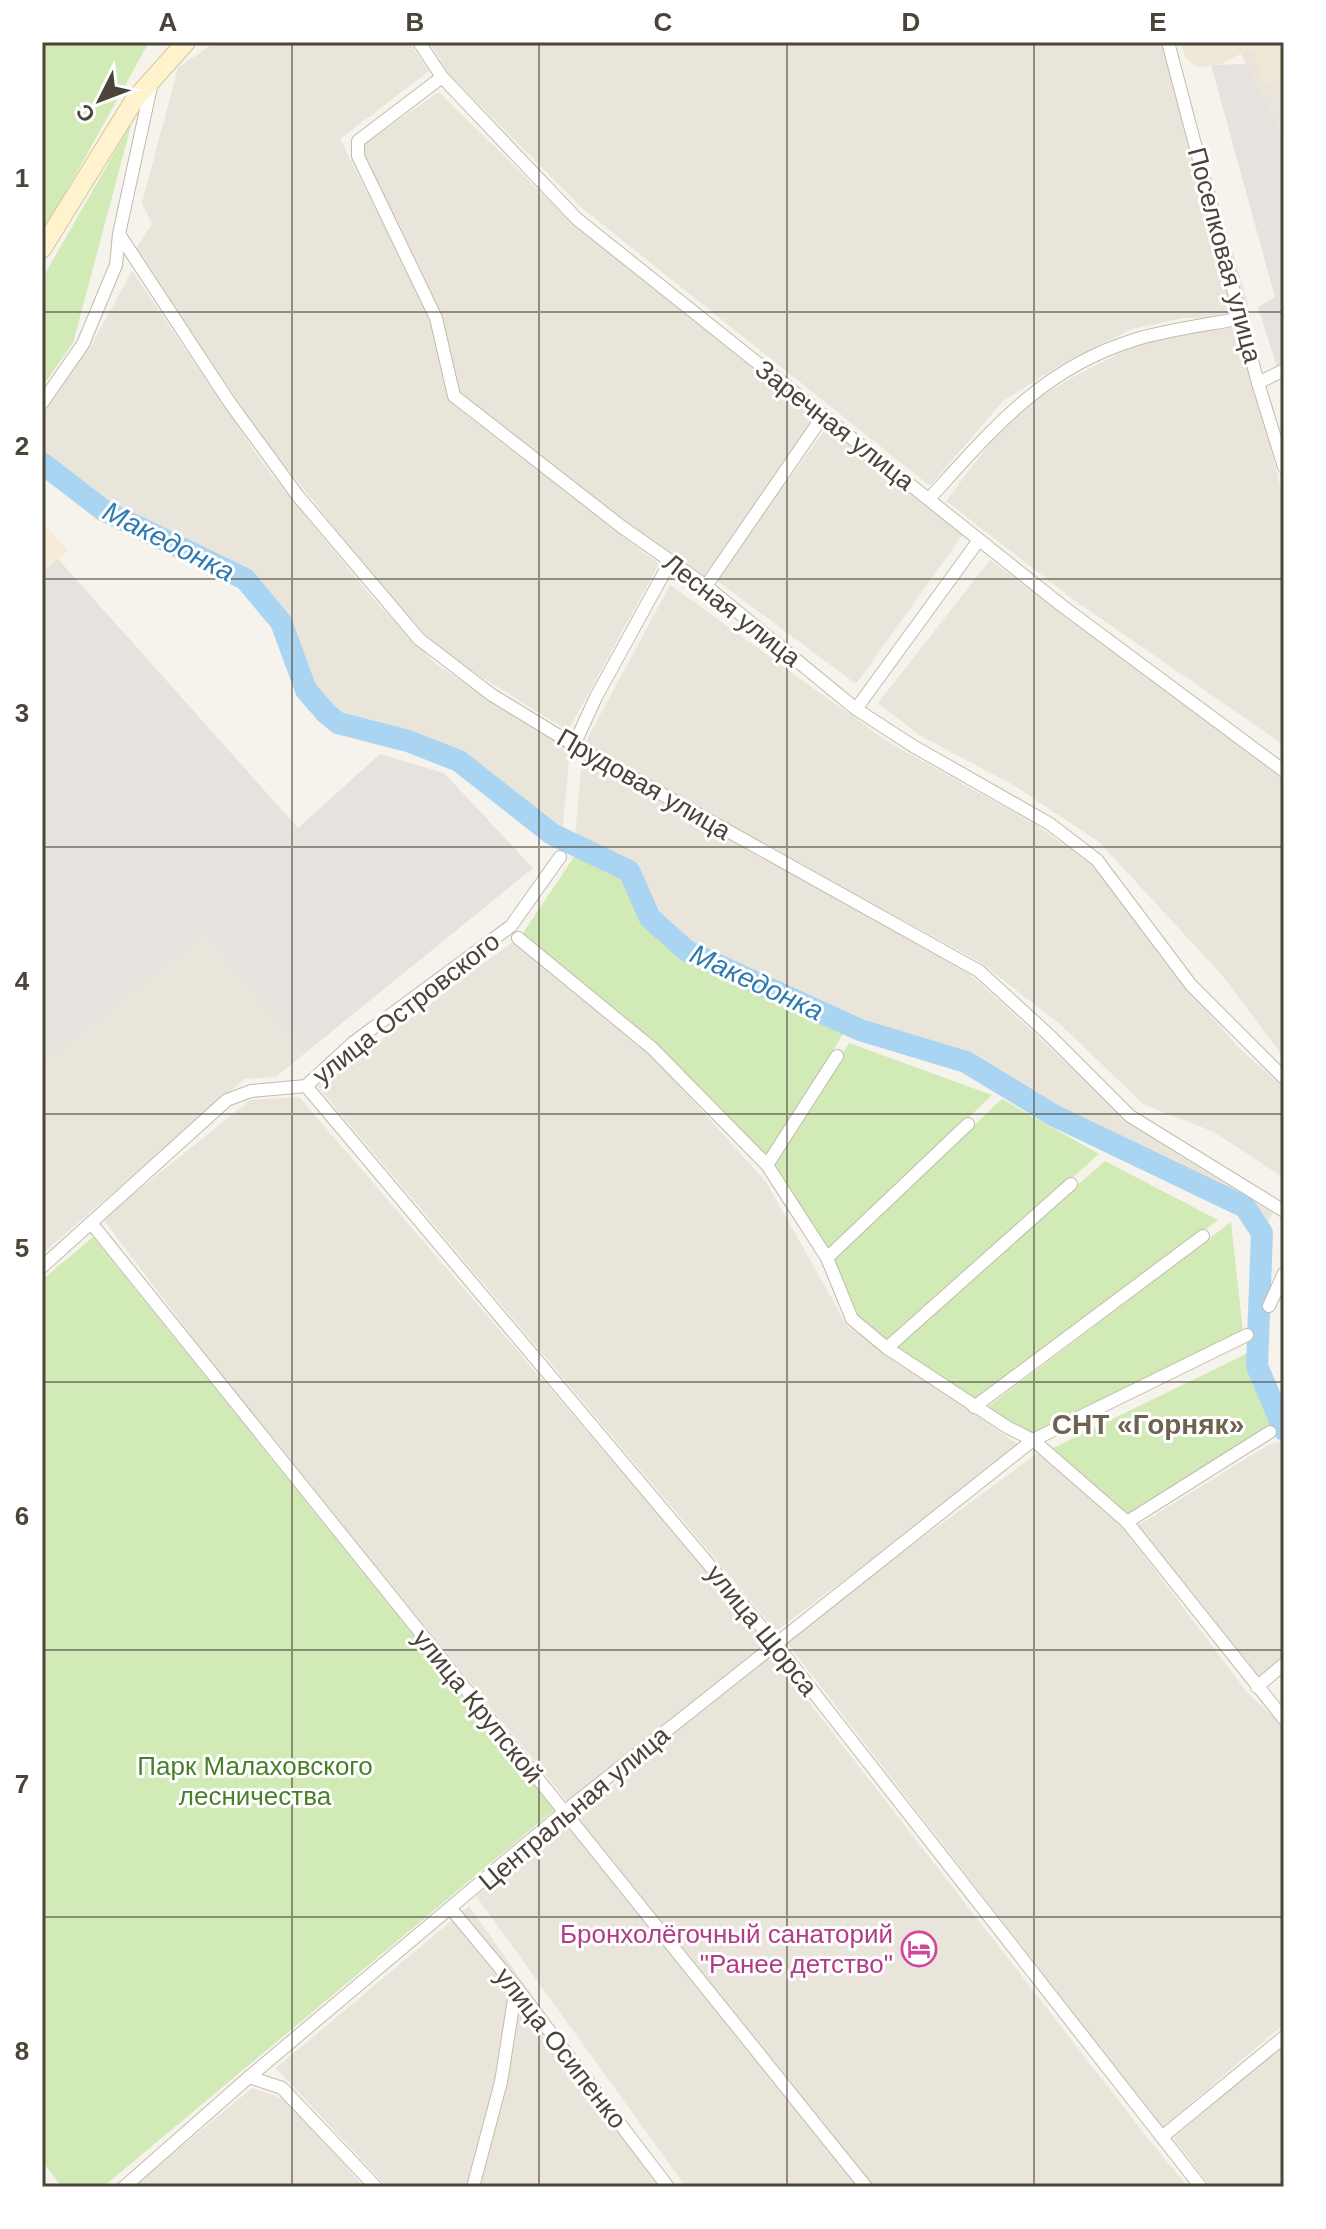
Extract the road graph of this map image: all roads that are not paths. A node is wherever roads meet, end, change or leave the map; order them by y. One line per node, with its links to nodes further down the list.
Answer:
1 (186, 42): 4 (main road)
2 (419, 42): 5 (street, Заречная улица)
3 (1168, 42): 8 (street, Поселковая улица)
4 (154, 75): 6 (street); 7 (main road)
5 (442, 77): 12 (street, Заречная улица); 16 (street, Лесная улица)
6 (119, 234): 11 (street); 19 (street, Прудовая улица)
7 (42, 249)
8 (1243, 318): 10 (street, Поселковая улица); 14 (street)
9 (1284, 370): 10 (street)
10 (1258, 383): 13 (street, Поселковая улица)
11 (42, 403)
12 (823, 416): 14 (street, Заречная улица); 17 (street)
13 (1284, 467)
14 (929, 499): 15 (street, Заречная улица)
15 (979, 540): 18 (street); 20 (street, Заречная улица)
16 (670, 562): 17 (street, Лесная улица); 19 (street)
17 (706, 586): 18 (street, Лесная улица)
18 (856, 709): 24 (street, Лесная улица)
19 (574, 745): 29 (street, Прудовая улица)
20 (1284, 771)
21 (560, 857): 25 (street, улица Островского)
22 (518, 938): 27 (street)
23 (837, 1056): 27 (street)
24 (1284, 1078)
25 (306, 1086): 30 (street, улица Островского); 42 (street, улица Щорса)
26 (968, 1124): 32 (street)
27 (767, 1165): 32 (street)
28 (1071, 1184): 37 (street)
29 (1284, 1211)
30 (92, 1224): 33 (street, улица Островского); 46 (street, улица Крупской)
31 (1203, 1236): 38 (street)
32 (827, 1258): 37 (street)
33 (42, 1267)
34 (1284, 1273): 35 (street)
35 (1269, 1306)
36 (1247, 1335): 40 (street, Центральная улица)
37 (887, 1348): 38 (street)
38 (974, 1407): 40 (street)
39 (1270, 1432): 41 (street)
40 (1033, 1440): 41 (street); 42 (street, Центральная улица)
41 (1127, 1522): 44 (street)
42 (775, 1643): 46 (street, Центральная улица); 51 (street, улица Щорса)
43 (1284, 1664): 44 (street)
44 (1257, 1687): 45 (street)
45 (1284, 1719)
46 (564, 1812): 47 (street, Центральная улица); 56 (street, улица Крупской)
47 (452, 1910): 48 (street, улица Осипенко); 50 (street, Центральная улица)
48 (516, 1987): 54 (street); 55 (street, улица Осипенко)
49 (1284, 2037): 51 (street)
50 (249, 2077): 52 (street, Центральная улица); 53 (street)
51 (1162, 2137): 57 (street, улица Щорса)
52 (124, 2187)
53 (376, 2187)
54 (473, 2187)
55 (668, 2187)
56 (866, 2187)
57 (1201, 2187)

